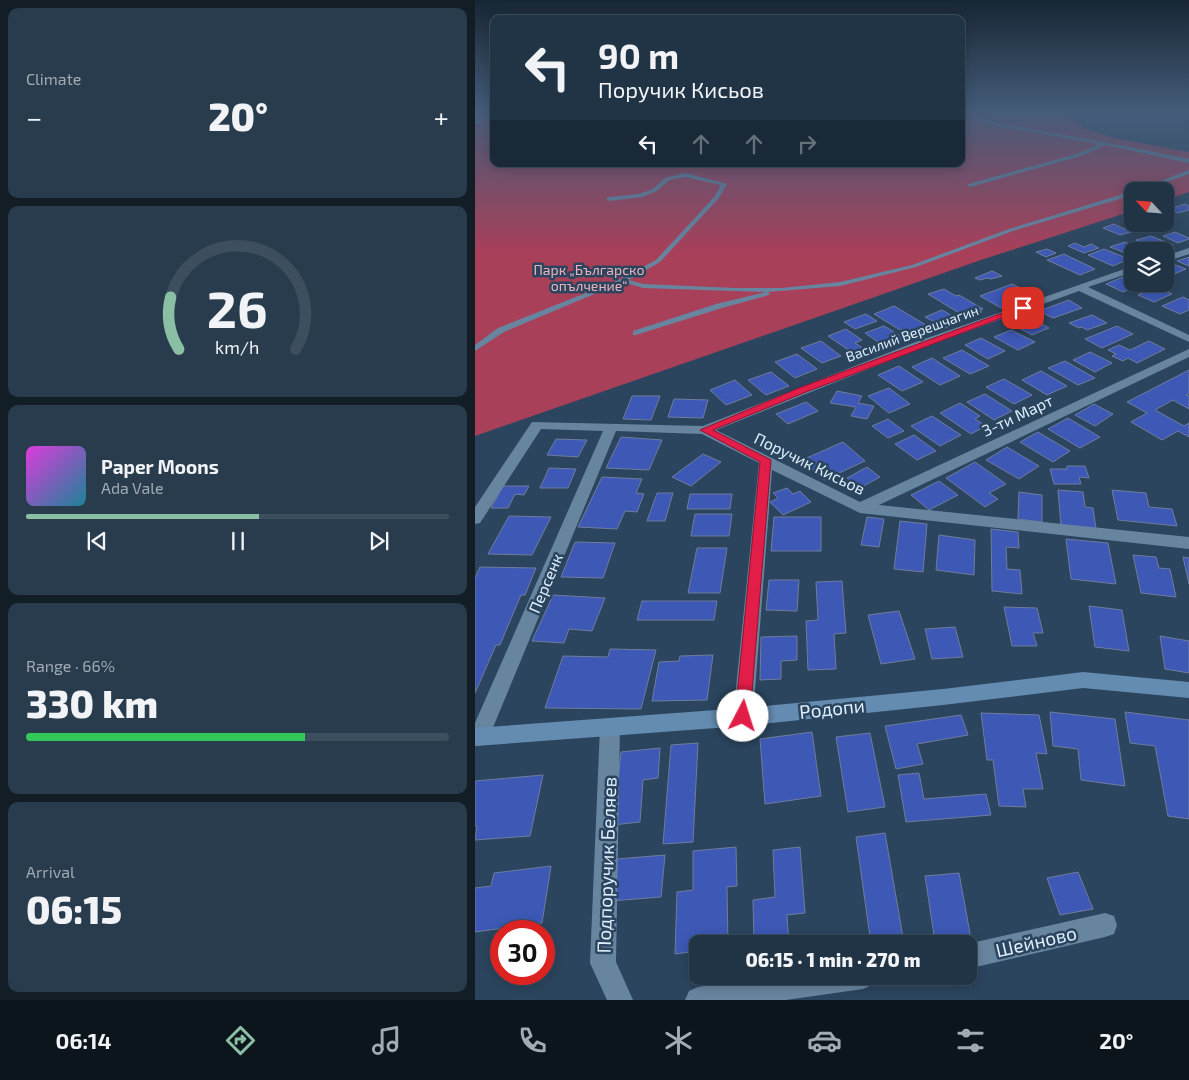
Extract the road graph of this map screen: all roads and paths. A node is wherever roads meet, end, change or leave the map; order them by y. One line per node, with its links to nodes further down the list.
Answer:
1 (1065, 159): 4 (lane)
2 (1189, 172): 3 (lane)
3 (1162, 182)
4 (970, 185)
5 (1124, 196): 12 (lane)
6 (609, 199): 10 (lane)
7 (1189, 251): 8 (street)
8 (1174, 256)
9 (1124, 272): 11 (street, Василий Верешчагин)
10 (623, 280): 12 (lane); 15 (lane)
11 (1079, 287): 14 (street); 18 (street, Василий Верешчагин)
12 (782, 290): 13 (lane)
13 (636, 333)
14 (1189, 339)
15 (475, 349)
16 (1189, 353): 20 (street, 3-ти Март)
17 (611, 428): 18 (street, Поручик Кисьов); 21 (street, Поручик Кисьов); 26 (street, Персенк)
18 (705, 430): 19 (street, Поручик Кисьов)
19 (766, 460): 20 (street, Поручик Кисьов); 24 (street)
20 (860, 508): 22 (street, Поручик Кисьов)
21 (475, 519)
22 (1189, 543)
23 (1189, 690): 24 (street, Родопи)
24 (743, 716): 25 (street, Родопи)
25 (610, 727): 26 (street, Родопи); 30 (street, Подпоручик Беляев)
26 (477, 737)
27 (1105, 925): 28 (street, Шейново)
28 (977, 955)
29 (801, 985): 31 (street)
30 (620, 1000)
31 (698, 1000)

